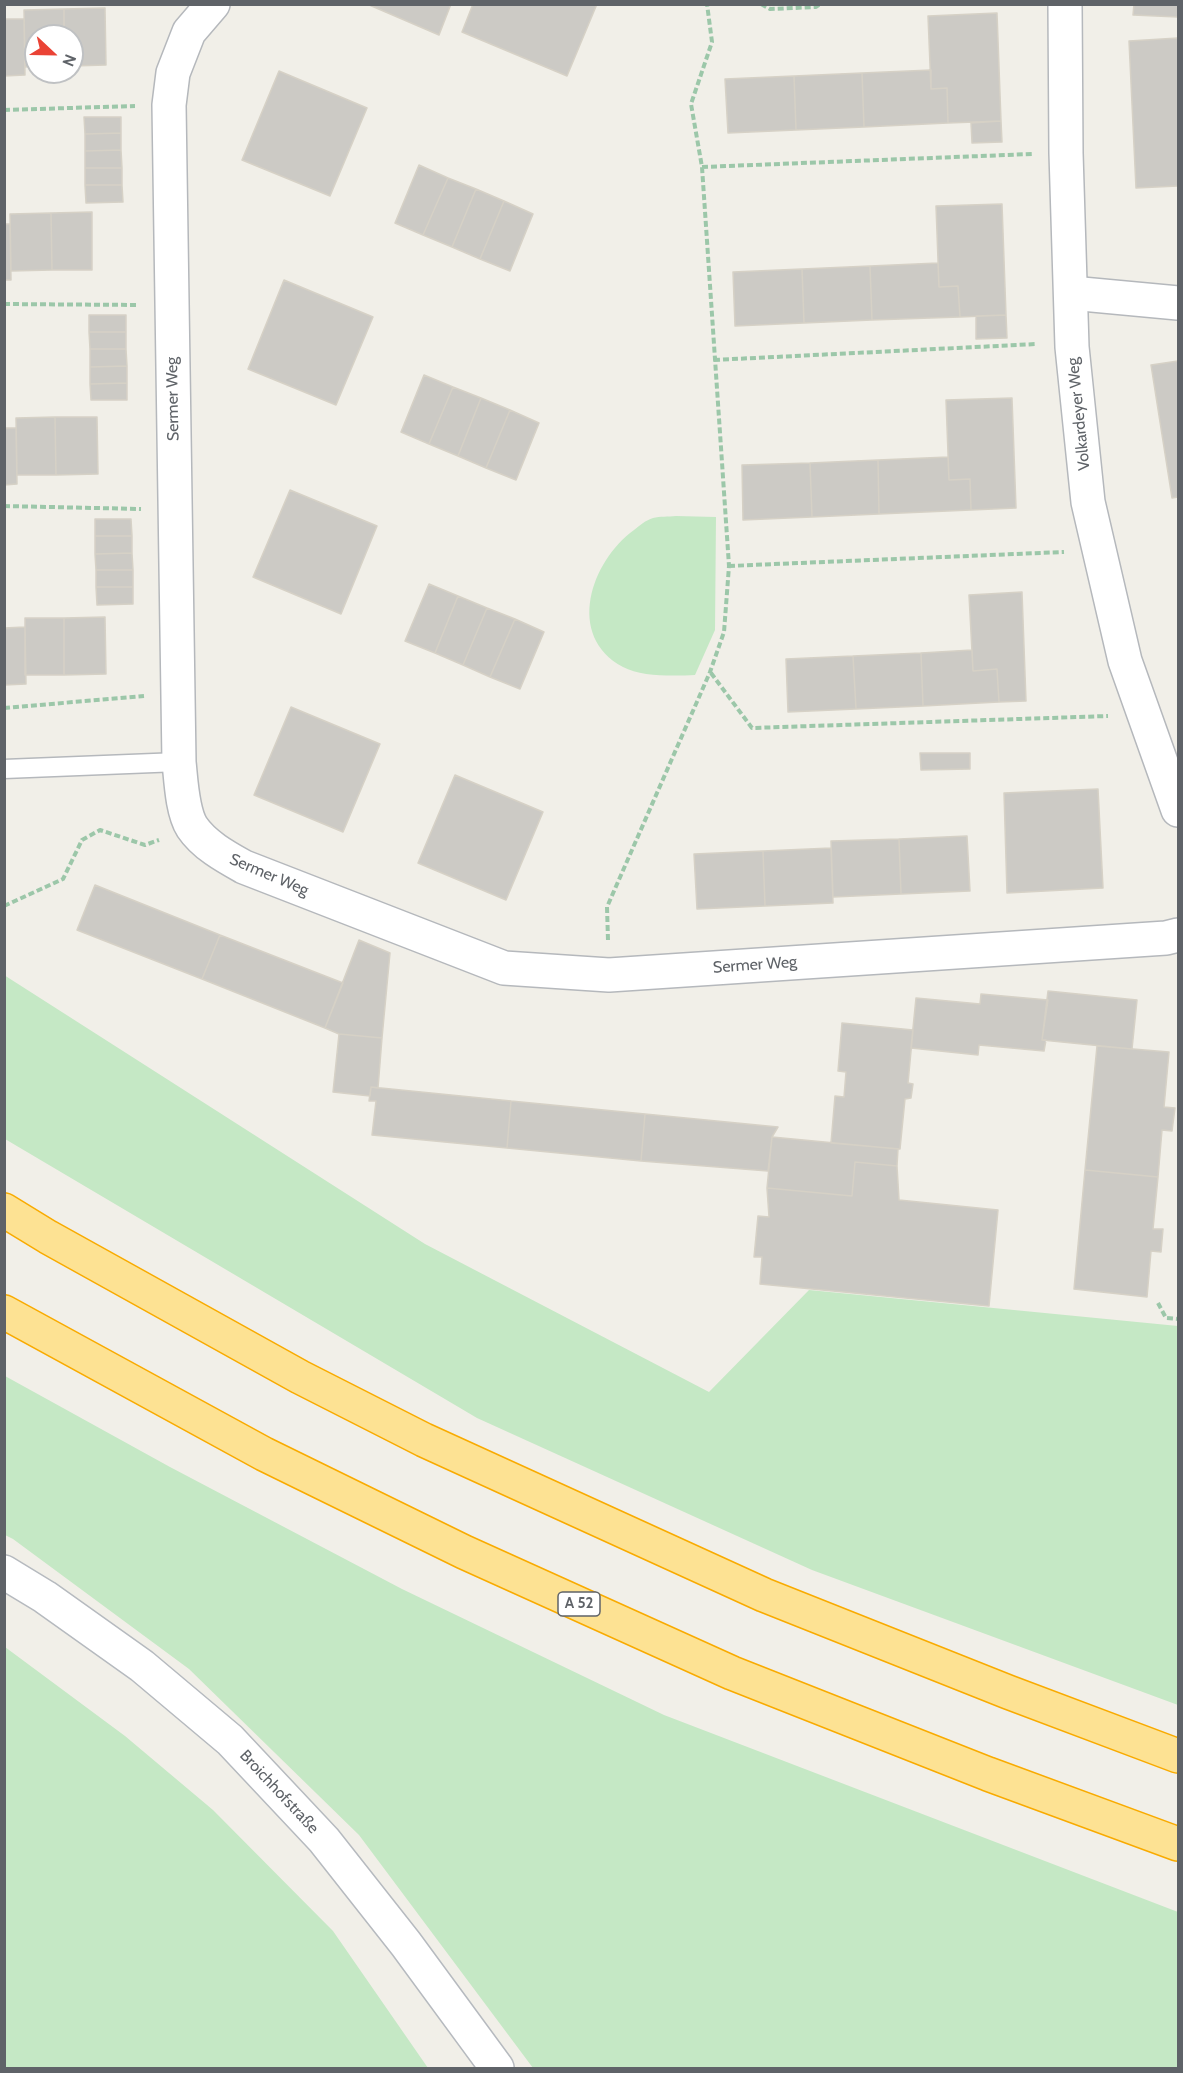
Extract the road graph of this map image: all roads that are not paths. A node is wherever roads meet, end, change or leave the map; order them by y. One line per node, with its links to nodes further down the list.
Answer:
1 (213, 4): 5 (street, Sermer Weg)
2 (1065, 4): 3 (street, Volkardeyer Weg)
3 (1071, 293): 4 (street); 7 (street, Volkardeyer Weg)
4 (1179, 303)
5 (179, 762): 6 (lane); 8 (street, Sermer Weg)
6 (4, 769)
7 (1179, 810)
8 (1179, 935)
9 (4, 1210): 12 (highway)
10 (4, 1312): 13 (highway, A 52)
11 (4, 1572): 14 (street, Broichhofstraße)
12 (1179, 1756)
13 (1179, 1844)
14 (497, 2068)

